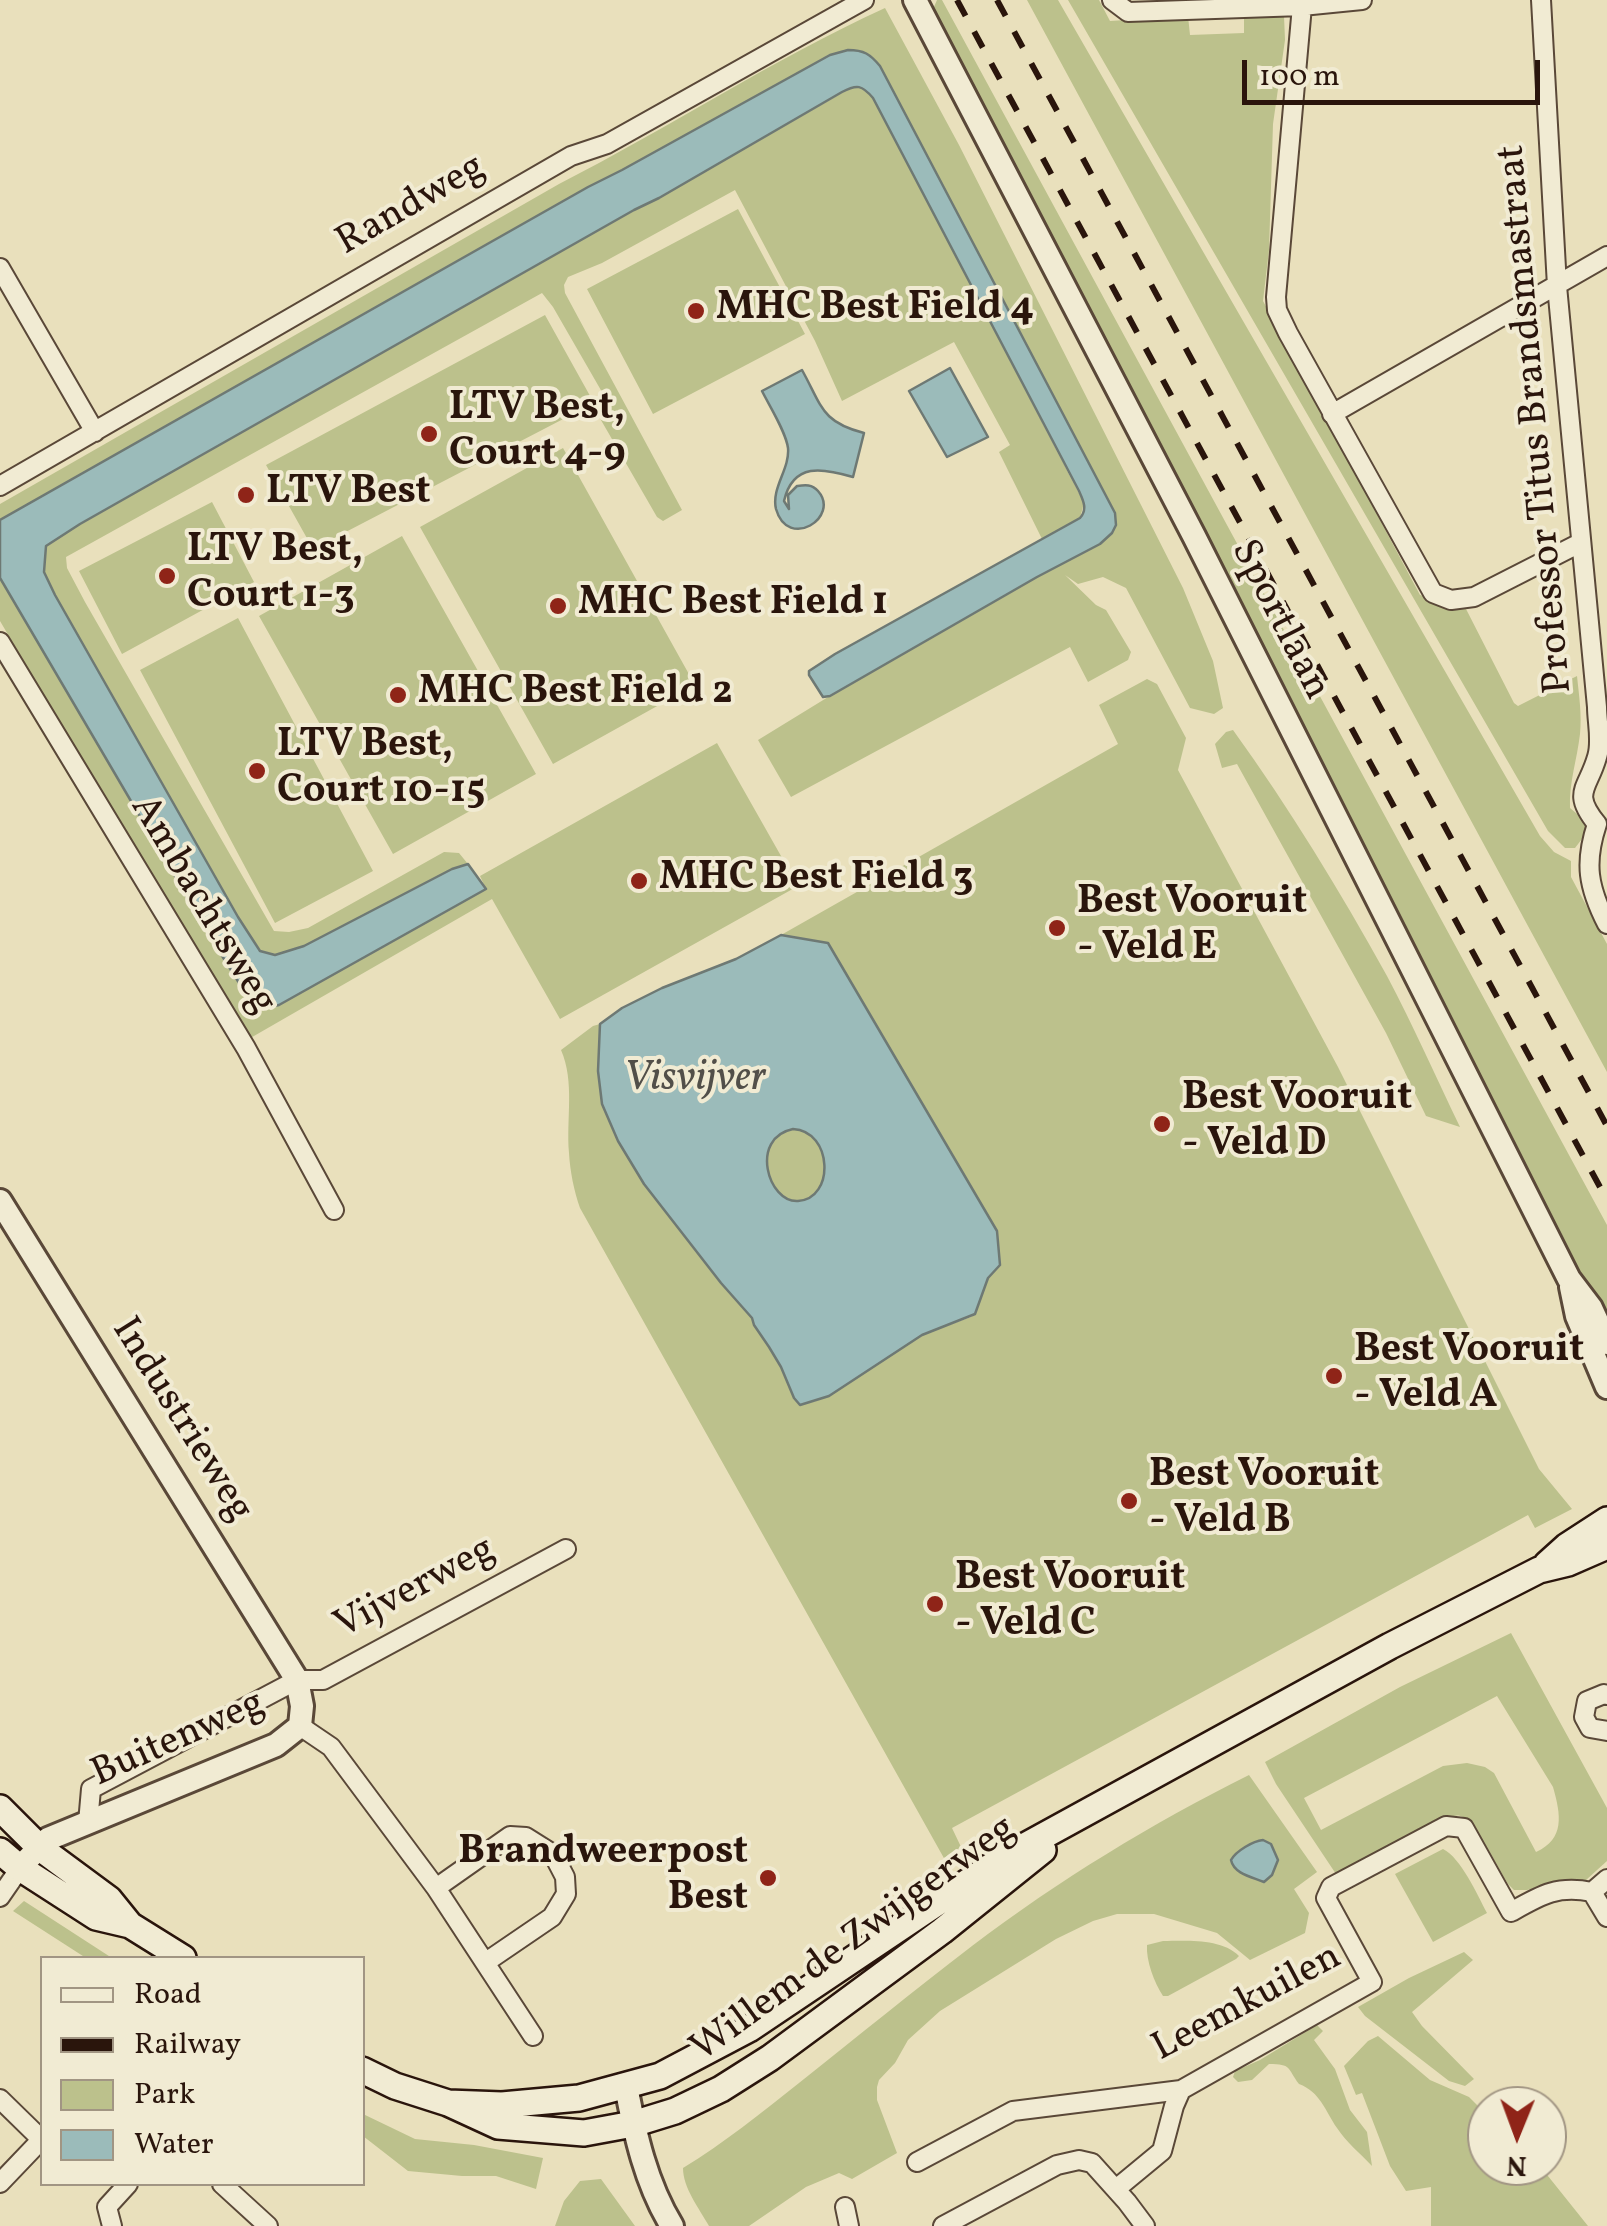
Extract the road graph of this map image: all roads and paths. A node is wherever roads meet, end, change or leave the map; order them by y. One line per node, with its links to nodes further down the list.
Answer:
1 (864, 0): 11 (street, Randweg)
2 (915, 0): 19 (street, Sportlaan)
3 (1112, 0): 6 (street)
4 (1362, 0): 6 (street)
5 (1541, 0): 9 (street, Professor Titus Brandsmastraat)
6 (1300, 3): 10 (street)
7 (1607, 256): 9 (street)
8 (0, 268): 11 (street)
9 (1557, 286): 10 (street); 13 (street, Professor Titus Brandsmastraat)
10 (1332, 414): 13 (street)
11 (95, 432): 12 (street, Randweg)
12 (0, 486)
13 (1580, 543): 15 (street, Professor Titus Brandsmastraat)
14 (0, 642): 18 (street, Ambachtsweg)
15 (1602, 824): 16 (street)
16 (1607, 924)
17 (0, 1201): 26 (street, Industrieweg)
18 (334, 1210)
19 (1569, 1279): 20 (street, Sportlaan); 21 (street, Sportlaan)
20 (1607, 1343)
21 (1607, 1388)
22 (1607, 1520): 25 (main road, Willem de Zwijgerweg)
23 (1607, 1546): 25 (main road, Willem de Zwijgerweg)
24 (566, 1549): 26 (street, Vijverweg)
25 (1539, 1570): 32 (main road, Willem de Zwijgerweg)
26 (297, 1680): 28 (street); 31 (street, Buitenweg)
27 (1607, 1696): 29 (street)
28 (300, 1726): 31 (street, Buitenweg); 36 (street)
29 (1607, 1731)
30 (0, 1808): 33 (main road)
31 (88, 1823): 33 (street, Buitenweg)
32 (1067, 1825): 45 (main road, Willem de Zwijgerweg); 49 (main road, Willem de Zwijgerweg)
33 (40, 1848): 34 (street, Buitenweg); 40 (main road)
34 (10, 1860): 38 (street); 40 (main road)
35 (1607, 1878): 37 (street)
36 (436, 1888): 42 (street); 42 (street)
37 (1592, 1892): 39 (street); 46 (street, Leemkuilen)
38 (0, 1897)
39 (1607, 1917)
40 (130, 1925): 41 (main road)
41 (180, 1956)
42 (486, 1962): 43 (street)
43 (533, 2036)
44 (365, 2071): 48 (main road, Willem de Zwijgerweg)
45 (626, 2086): 48 (main road, Willem de Zwijgerweg); 49 (street)
46 (1181, 2090): 52 (street, Leemkuilen); 56 (street)
47 (0, 2099): 50 (street)
48 (448, 2103): 49 (main road, Willem de Zwijgerweg)
49 (633, 2124): 60 (street)
50 (40, 2138)
51 (40, 2142): 53 (street)
52 (916, 2162)
53 (0, 2184)
54 (126, 2186): 58 (street)
55 (224, 2186): 59 (street)
56 (1116, 2189): 62 (street); 63 (street)
57 (845, 2206): 61 (street)
58 (112, 2226)
59 (268, 2226)
60 (672, 2226)
61 (849, 2226)
62 (943, 2226)
63 (1145, 2226)

